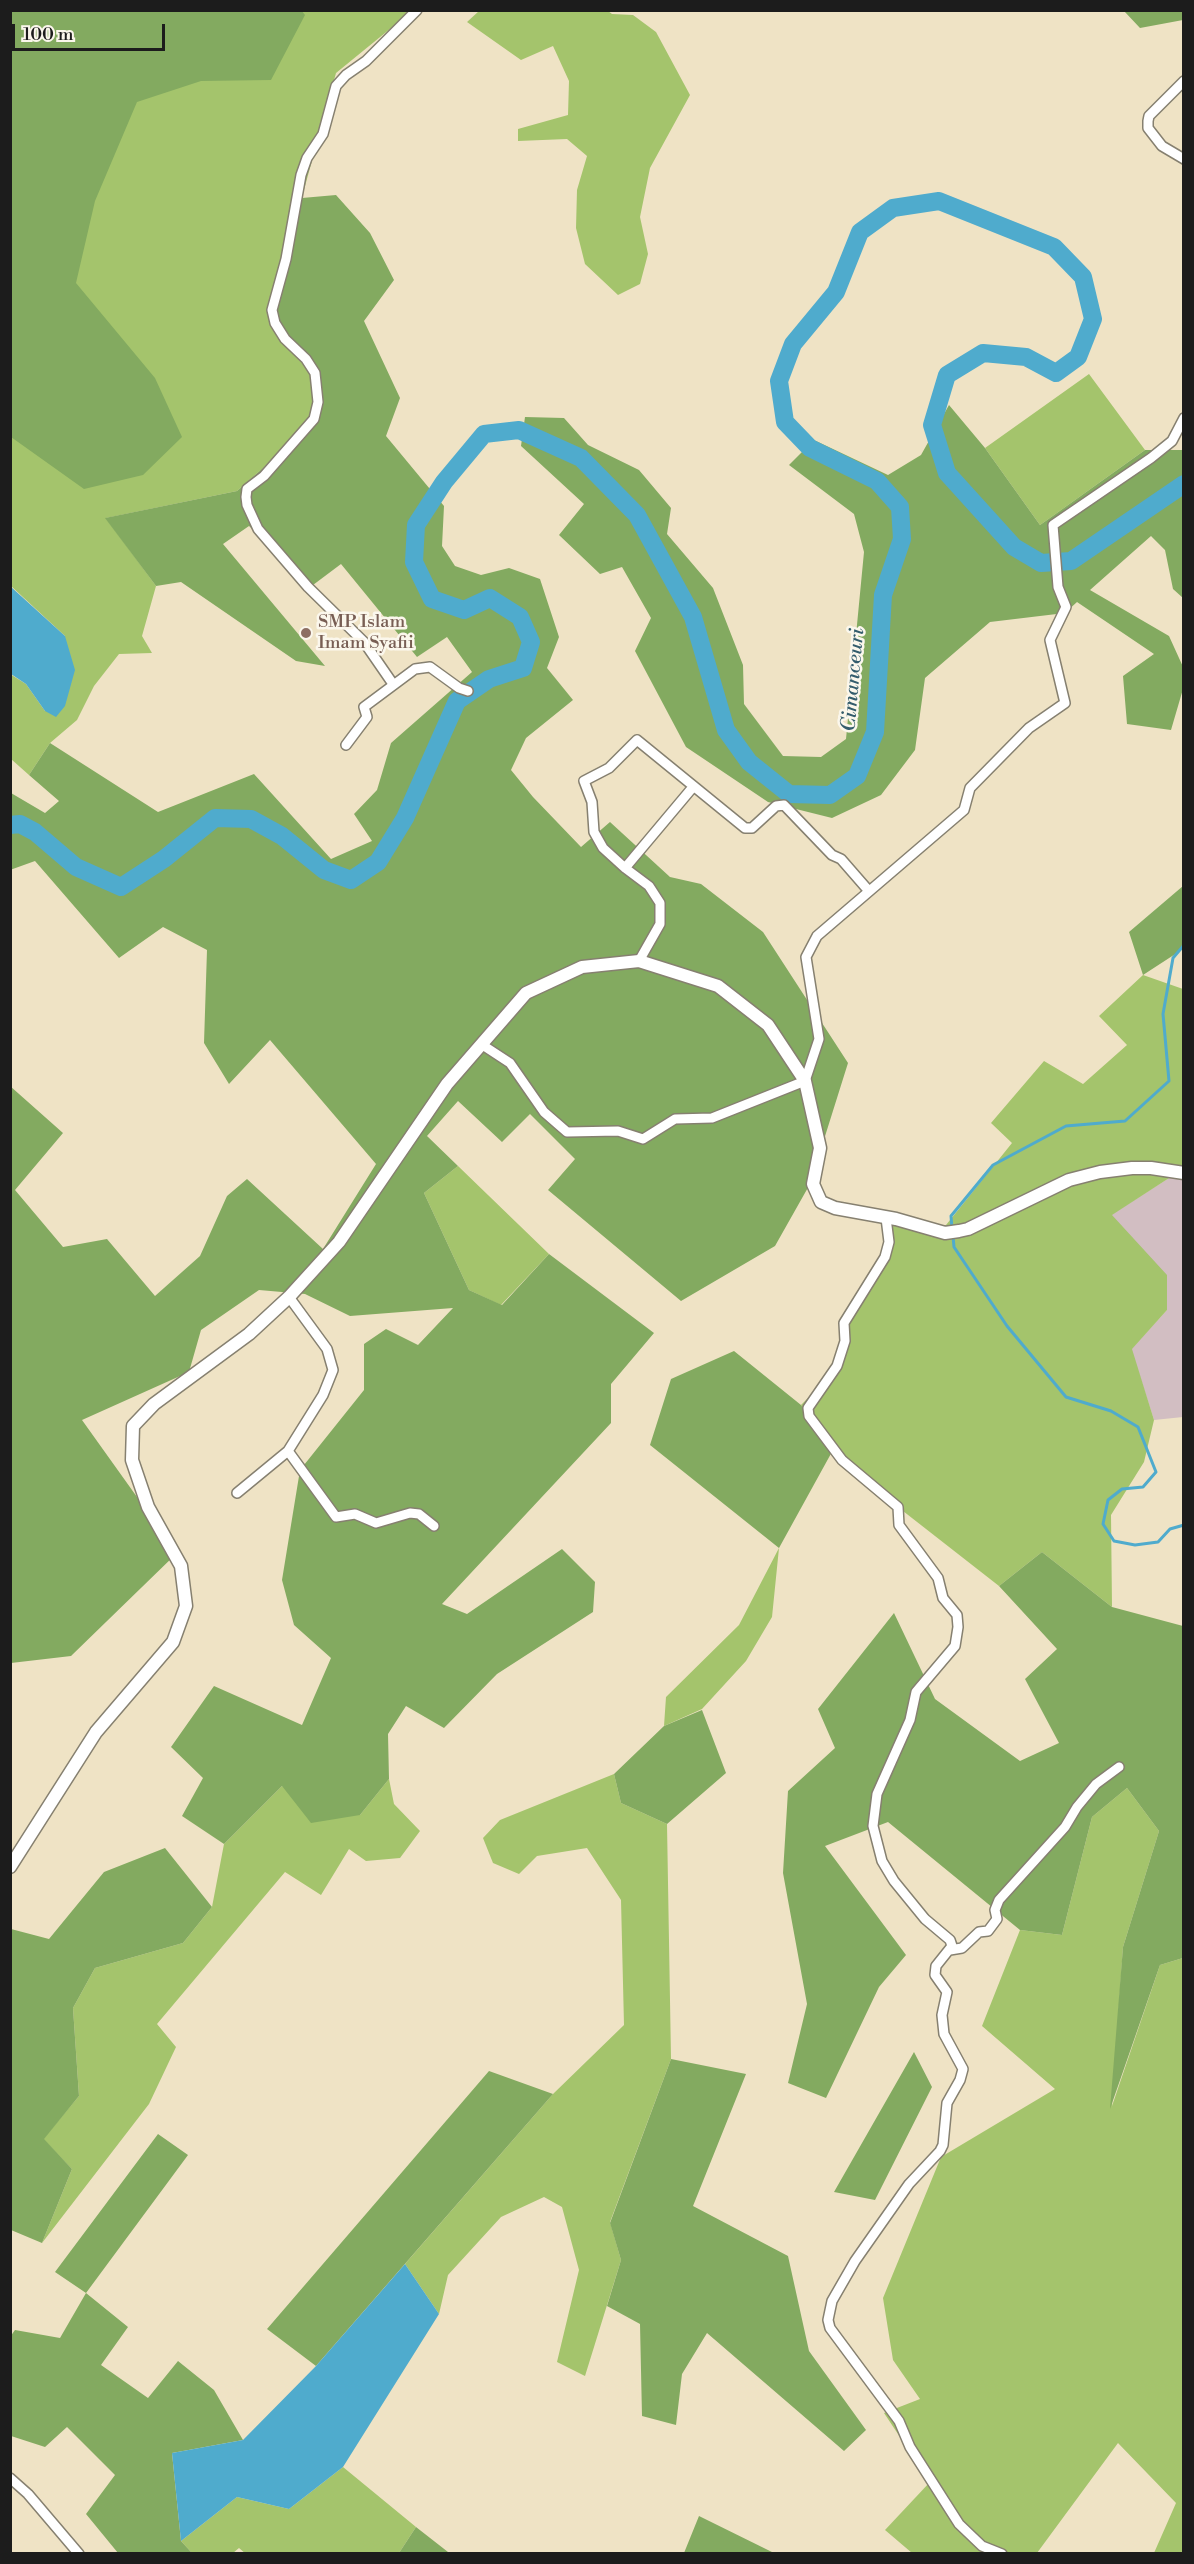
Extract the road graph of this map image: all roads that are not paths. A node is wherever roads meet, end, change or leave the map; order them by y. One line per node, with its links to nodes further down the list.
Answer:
1 (417, 10): 5 (street)
2 (1184, 81): 3 (street)
3 (1184, 159)
4 (1184, 418): 10 (street)
5 (393, 684): 6 (street); 7 (street)
6 (468, 691)
7 (346, 745)
8 (693, 787): 9 (street); 9 (street); 10 (street)
9 (625, 868): 11 (street)
10 (868, 890): 13 (street)
11 (639, 961): 12 (street); 13 (street)
12 (481, 1044): 13 (street); 16 (street)
13 (805, 1081): 15 (street)
14 (1184, 1173): 15 (street)
15 (886, 1218): 22 (street)
16 (289, 1297): 17 (street); 21 (street)
17 (288, 1451): 18 (street); 19 (street)
18 (237, 1493)
19 (434, 1527)
20 (1119, 1767): 22 (street)
21 (10, 1867)
22 (950, 1950): 25 (street)
23 (10, 2478): 24 (street)
24 (79, 2553)
25 (1002, 2553)

